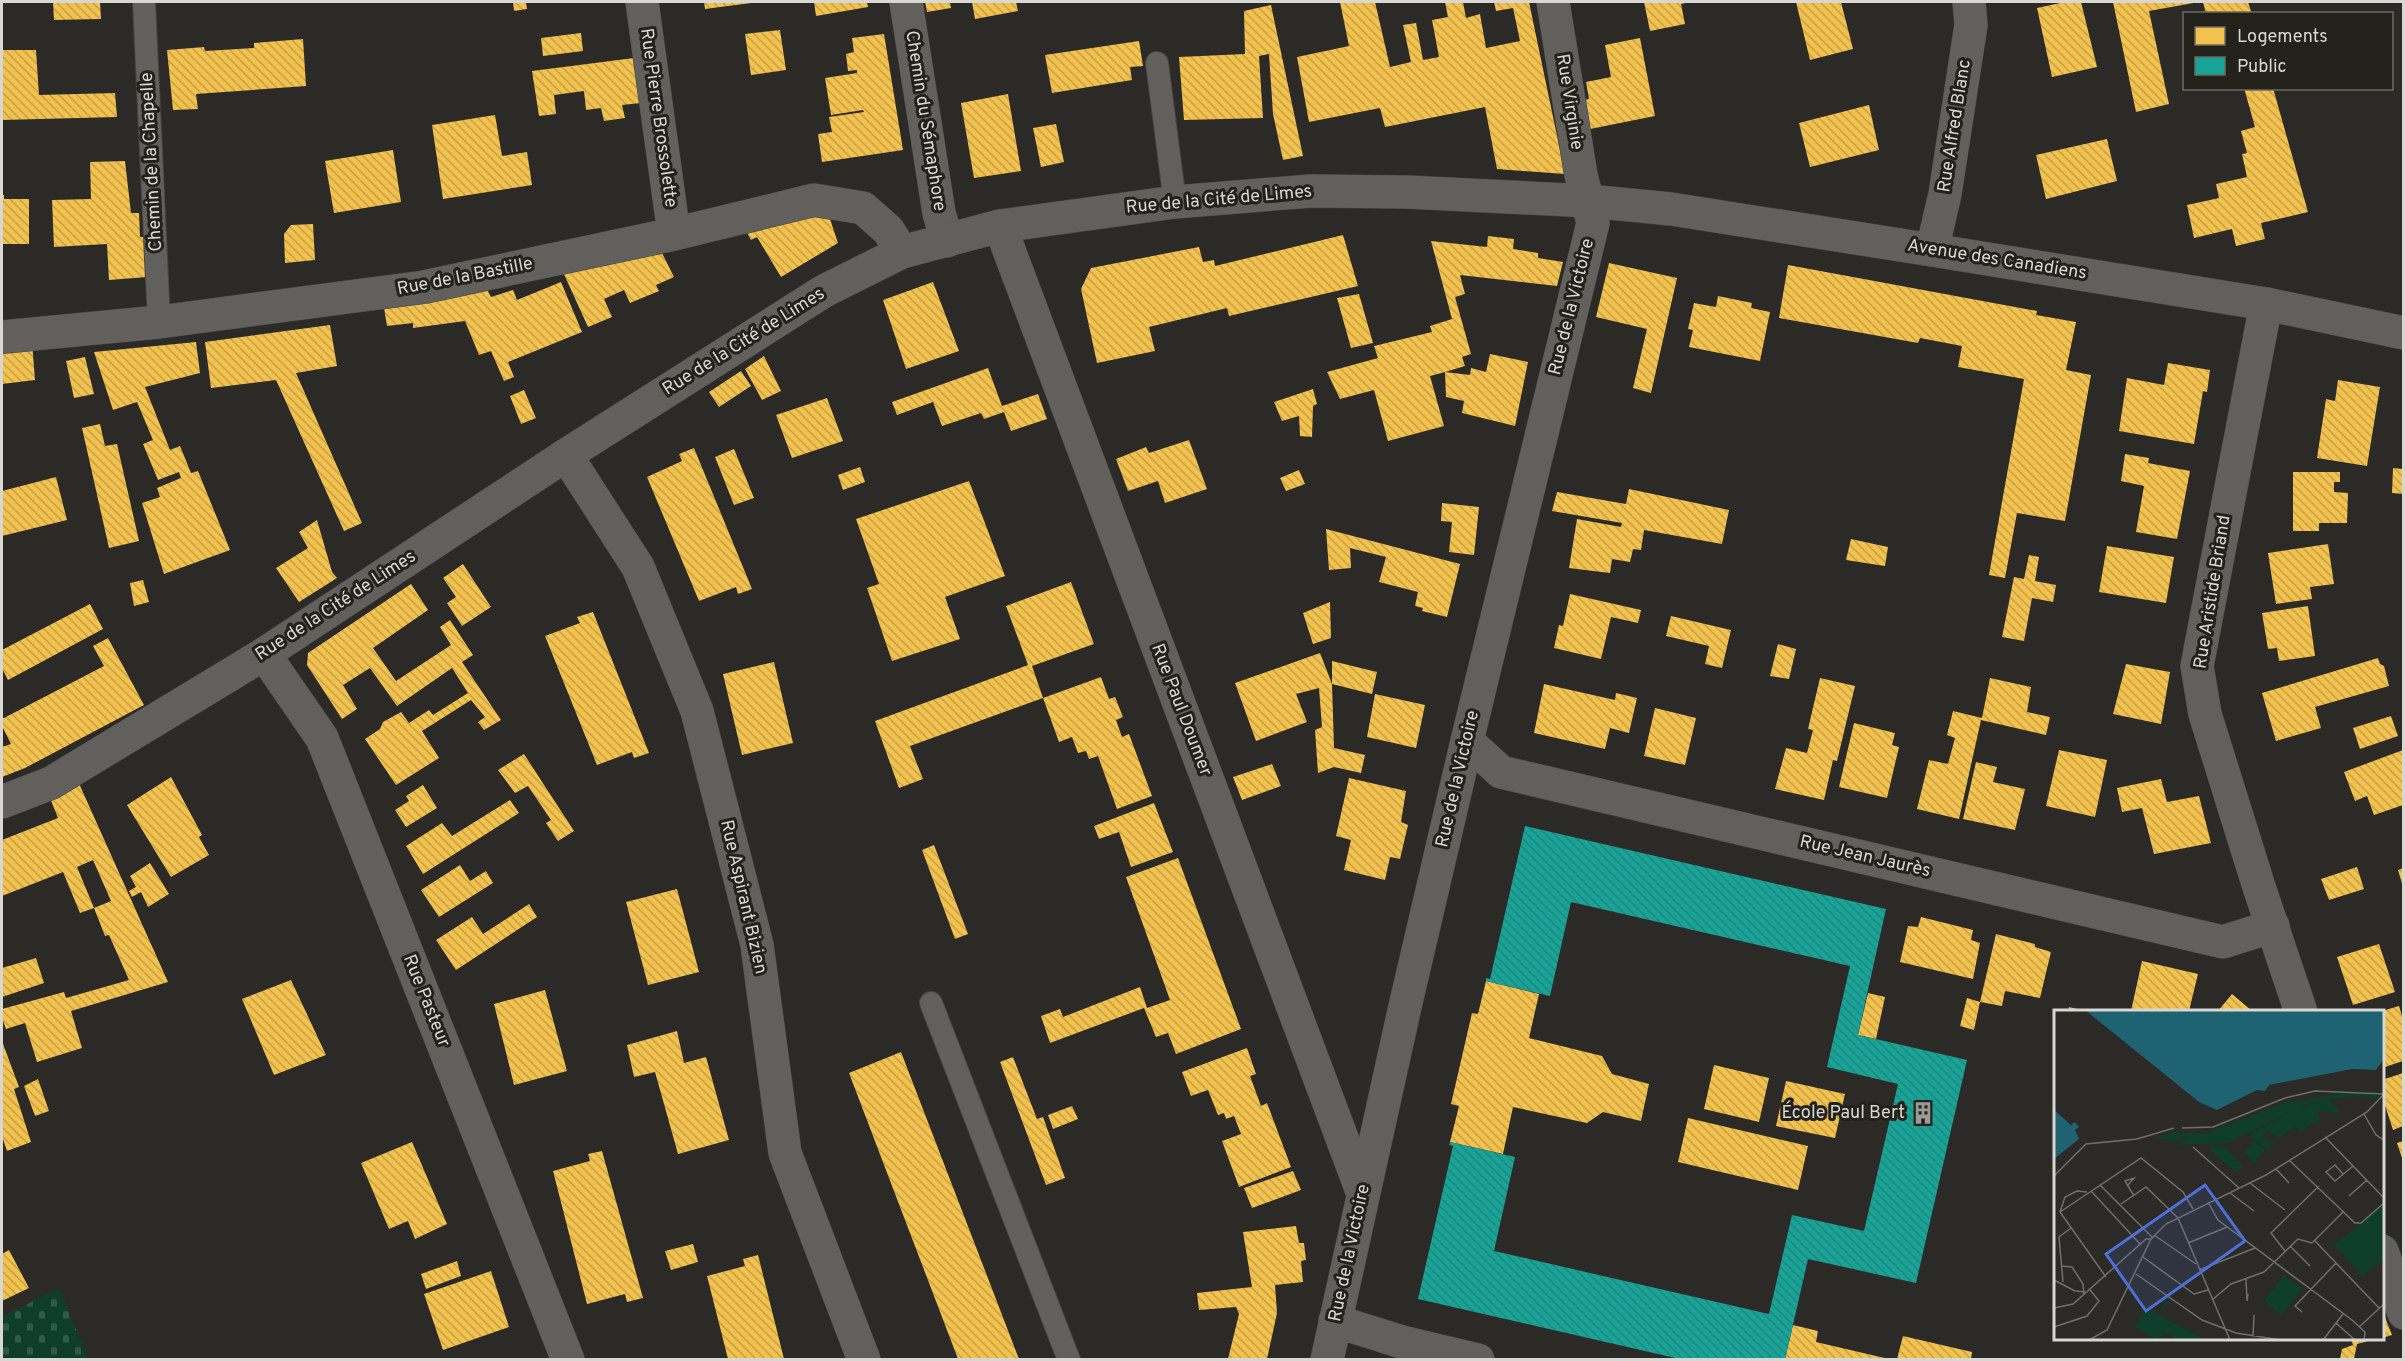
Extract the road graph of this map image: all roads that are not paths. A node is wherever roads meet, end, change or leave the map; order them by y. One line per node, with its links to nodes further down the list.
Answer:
1 (144, 2): 15 (lane, Chemin de la Chapelle)
2 (642, 2): 10 (street, Rue Pierre Brossolette)
3 (906, 2): 11 (street, Chemin du Sémaphore)
4 (1553, 2): 7 (street, Rue Virginie)
5 (1969, 2): 12 (street, Rue Alfred Blanc)
6 (1157, 63): 8 (lane)
7 (1589, 201): 8 (street, Rue de la Cité de Limes); 12 (street, Avenue des Canadiens); 20 (street, Rue de la Victoire)
8 (1175, 202): 9 (street, Rue de la Cité de Limes)
9 (1000, 226): 11 (street, Rue de la Cité de Limes); 25 (street, Rue Paul Doumer)
10 (674, 234): 13 (street, Rue de la Bastille); 15 (street, Rue de la Bastille)
11 (946, 241): 13 (street, Rue de la Cité de Limes)
12 (1932, 250): 14 (street, Avenue des Canadiens)
13 (902, 252): 18 (street, Rue de la Cité de Limes)
14 (2266, 304): 16 (street, Avenue des Canadiens); 22 (street, Rue Aristide Briand)
15 (159, 322): 17 (street, Rue de la Bastille)
16 (2403, 333)
17 (2, 337)
18 (566, 455): 19 (street, Rue de la Cité de Limes); 30 (street, Rue Aspirant Bizien)
19 (264, 654): 21 (street, Rue de la Cité de Limes); 29 (street, Rue Pasteur)
20 (1467, 741): 22 (street, Rue Jean Jaurès); 25 (street, Rue de la Victoire)
21 (2, 802)
22 (2273, 926): 24 (street, Rue Aristide Briand)
23 (931, 1003): 31 (lane)
24 (2301, 1010)
25 (1362, 1194): 28 (street, Rue de la Victoire)
26 (2384, 1257): 27 (street)
27 (2403, 1313)
28 (1335, 1321): 32 (street, Rue de la Victoire); 33 (street)
29 (568, 1359)
30 (864, 1359)
31 (1069, 1359)
32 (1327, 1359)
33 (1478, 1359)

